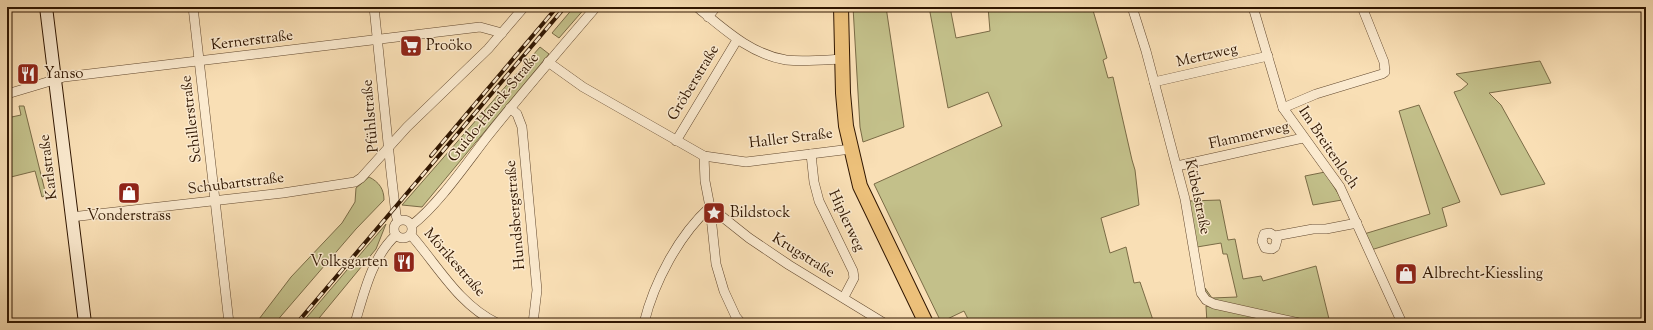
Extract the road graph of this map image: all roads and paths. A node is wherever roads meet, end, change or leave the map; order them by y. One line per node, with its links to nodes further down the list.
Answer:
1 (46, 7): 20 (street, Karlstraße)
2 (193, 7): 18 (street, Schillerstraße)
3 (374, 7): 14 (street, Pfühlstraße)
4 (524, 7): 13 (street, Schubartstraße)
5 (596, 7): 19 (street, Guido-Hauck-Straße)
6 (697, 7): 12 (street)
7 (716, 7): 12 (street)
8 (841, 7): 17 (main road)
9 (1136, 7): 21 (street, Kübelstraße)
10 (1253, 7): 16 (street, Im Breitenloch)
11 (1362, 7): 24 (street)
12 (708, 16): 15 (street)
13 (502, 33): 14 (street, Kernerstraße); 27 (street, Schubartstraße)
14 (378, 39): 18 (street, Kernerstraße); 27 (street, Pfühlstraße)
15 (737, 40): 17 (street); 26 (street, Gröberstraße)
16 (1268, 56): 21 (street, Mertzweg); 24 (street, Im Breitenloch)
17 (842, 59): 28 (main road)
18 (199, 62): 20 (street, Kernerstraße); 32 (street, Schillerstraße)
19 (548, 62): 23 (street, Guido-Hauck-Straße); 26 (street, Haller Straße)
20 (56, 78): 22 (street, Kernerstraße); 34 (street, Karlstraße)
21 (1154, 82): 31 (street, Kübelstraße)
22 (7, 94)
23 (510, 108): 37 (street, Guido-Hauck-Straße); 46 (street, Hundsbergstraße)
24 (1283, 108): 25 (street, Im Breitenloch)
25 (1303, 138): 31 (street, Flammerweg); 36 (street, Im Breitenloch)
26 (676, 141): 30 (street, Haller Straße)
27 (388, 147): 32 (street, Schubartstraße); 35 (street, Pfühlstraße)
28 (851, 149): 29 (street, Haller Straße); 50 (main road, Haller Straße)
29 (811, 154): 30 (street, Haller Straße); 41 (street, Hiplerweg)
30 (704, 156): 33 (street)
31 (1176, 166): 51 (street, Kübelstraße)
32 (215, 200): 34 (street, Schubartstraße); 43 (street, Schillerstraße)
33 (710, 207): 41 (street, Krugstraße); 47 (street); 48 (street)
34 (71, 217): 42 (street, Karlstraße)
35 (398, 221): 37 (street); 38 (street)
36 (1357, 223): 40 (street); 52 (street, Im Breitenloch)
37 (412, 225): 39 (street)
38 (396, 235): 39 (street); 44 (street)
39 (411, 235): 45 (street, Mörikestraße)
40 (1275, 236)
41 (844, 298): 49 (street, Krugstraße)
42 (85, 323)
43 (230, 323)
44 (355, 323)
45 (497, 323)
46 (533, 323)
47 (644, 323)
48 (741, 323)
49 (884, 323)
50 (926, 323)
51 (1300, 323)
52 (1402, 323)

